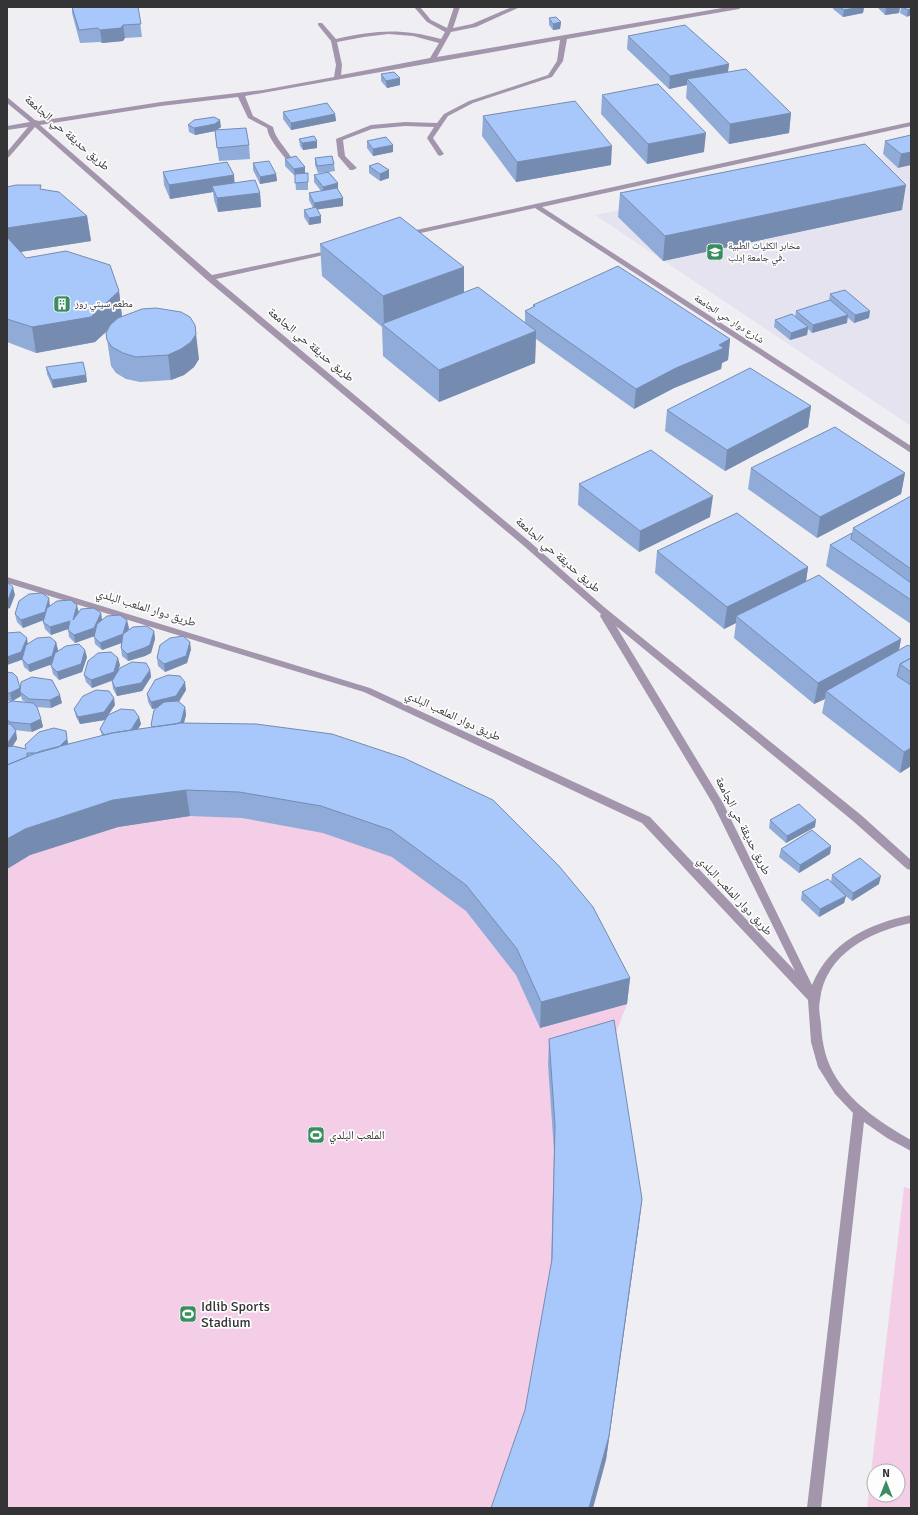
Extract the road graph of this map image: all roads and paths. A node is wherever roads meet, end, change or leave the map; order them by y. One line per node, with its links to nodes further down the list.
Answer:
1 (417, 7): 6 (street)
2 (457, 7): 6 (street)
3 (517, 7): 6 (street)
4 (739, 7): 7 (street)
5 (320, 24): 8 (street)
6 (449, 31): 9 (street)
7 (564, 37): 10 (street); 15 (street)
8 (334, 41): 9 (street); 11 (street)
9 (443, 42): 10 (street)
10 (432, 60): 11 (street)
11 (337, 78): 12 (street)
12 (240, 95): 14 (street); 20 (street)
13 (7, 99): 14 (street, طريق حديقة حي الجامعة)
14 (36, 122): 17 (street); 19 (street); 25 (street, طريق حديقة حي الجامعة)
15 (440, 124): 18 (street); 21 (street)
16 (911, 124): 22 (street)
17 (7, 128)
18 (440, 154)
19 (7, 156)
20 (287, 157)
21 (353, 168)
22 (536, 206): 23 (street); 26 (street, شارع دوار حي الجامعة)
23 (396, 237)
24 (342, 249): 25 (street)
25 (210, 278): 28 (street, طريق حديقة حي الجامعة)
26 (911, 450)
27 (7, 580): 31 (street, طريق دوار الملعب البلدي)
28 (601, 609): 29 (street, طريق حديقة حي الجامعة); 31 (street, طريق حديقة حي الجامعة)
29 (911, 866)
30 (911, 919): 31 (street)
31 (814, 999): 32 (street)
32 (859, 1112): 33 (street); 34 (street)
33 (911, 1146)
34 (814, 1508)

